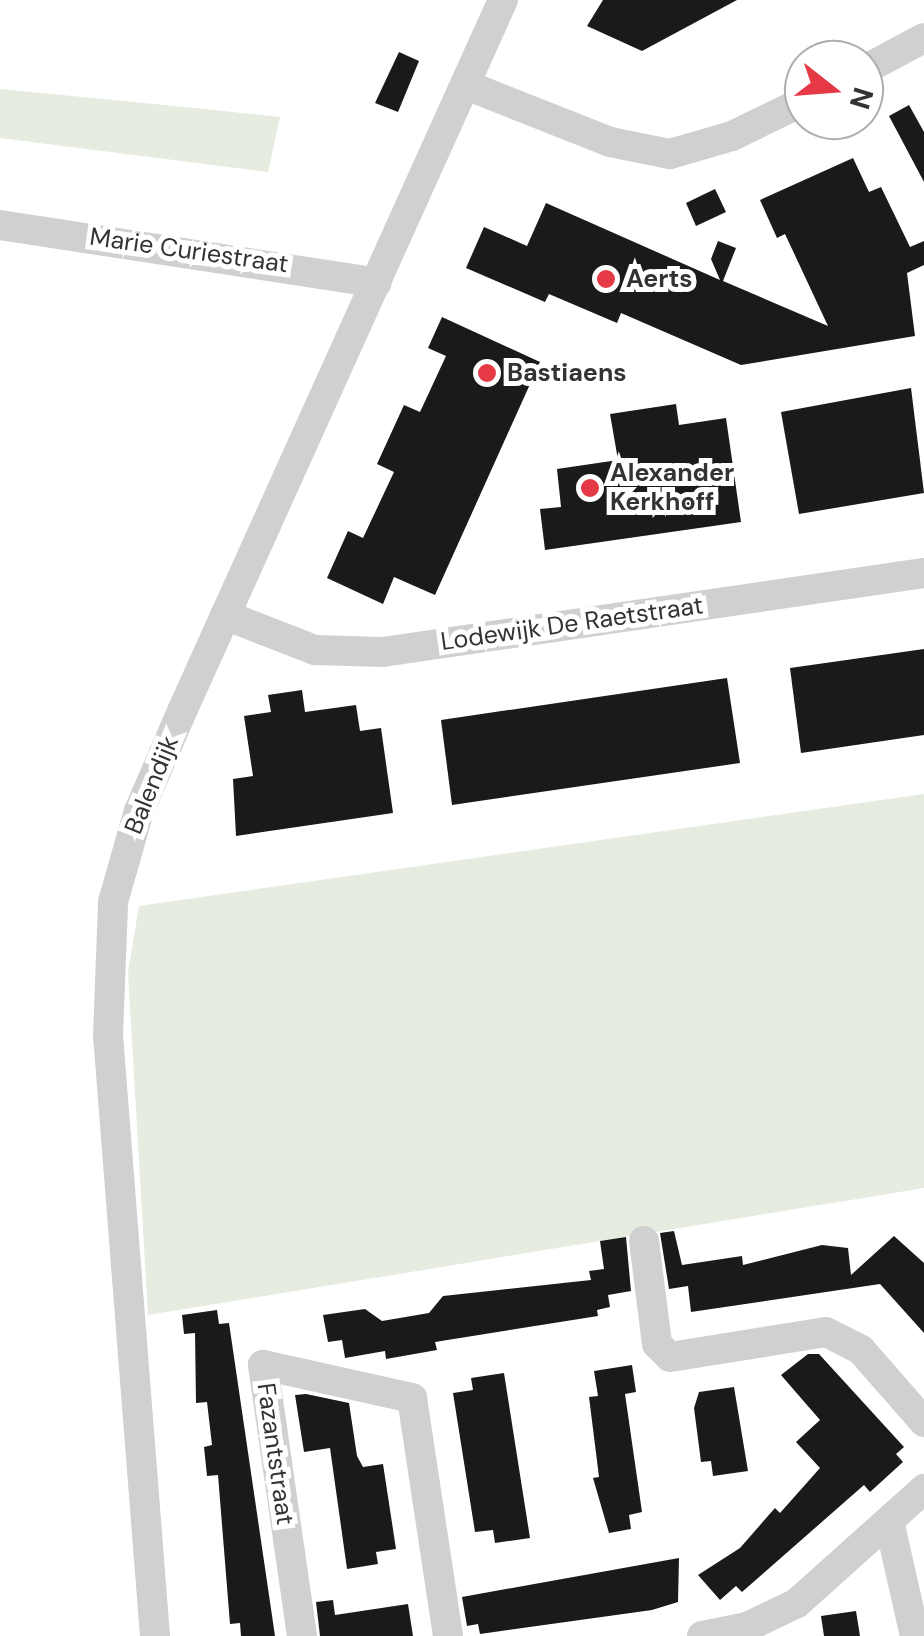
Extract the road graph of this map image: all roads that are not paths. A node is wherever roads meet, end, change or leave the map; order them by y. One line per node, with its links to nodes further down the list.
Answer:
1 (503, 0): 4 (street, Balendijk)
2 (924, 38): 3 (street)
3 (884, 59)
4 (466, 85): 5 (street); 7 (street, Balendijk)
5 (784, 111)
6 (0, 226): 7 (street, Marie Curiestraat)
7 (376, 283): 9 (street, Balendijk)
8 (924, 573): 9 (street, Lodewijk De Raetstraat)
9 (225, 615): 14 (street, Balendijk)
10 (644, 1241): 11 (street)
11 (924, 1422)
12 (924, 1489): 13 (street)
13 (888, 1521): 17 (street); 18 (street)
14 (155, 1636)
15 (302, 1636): 16 (street, Fazantstraat)
16 (448, 1636)
17 (702, 1636)
18 (915, 1636)

